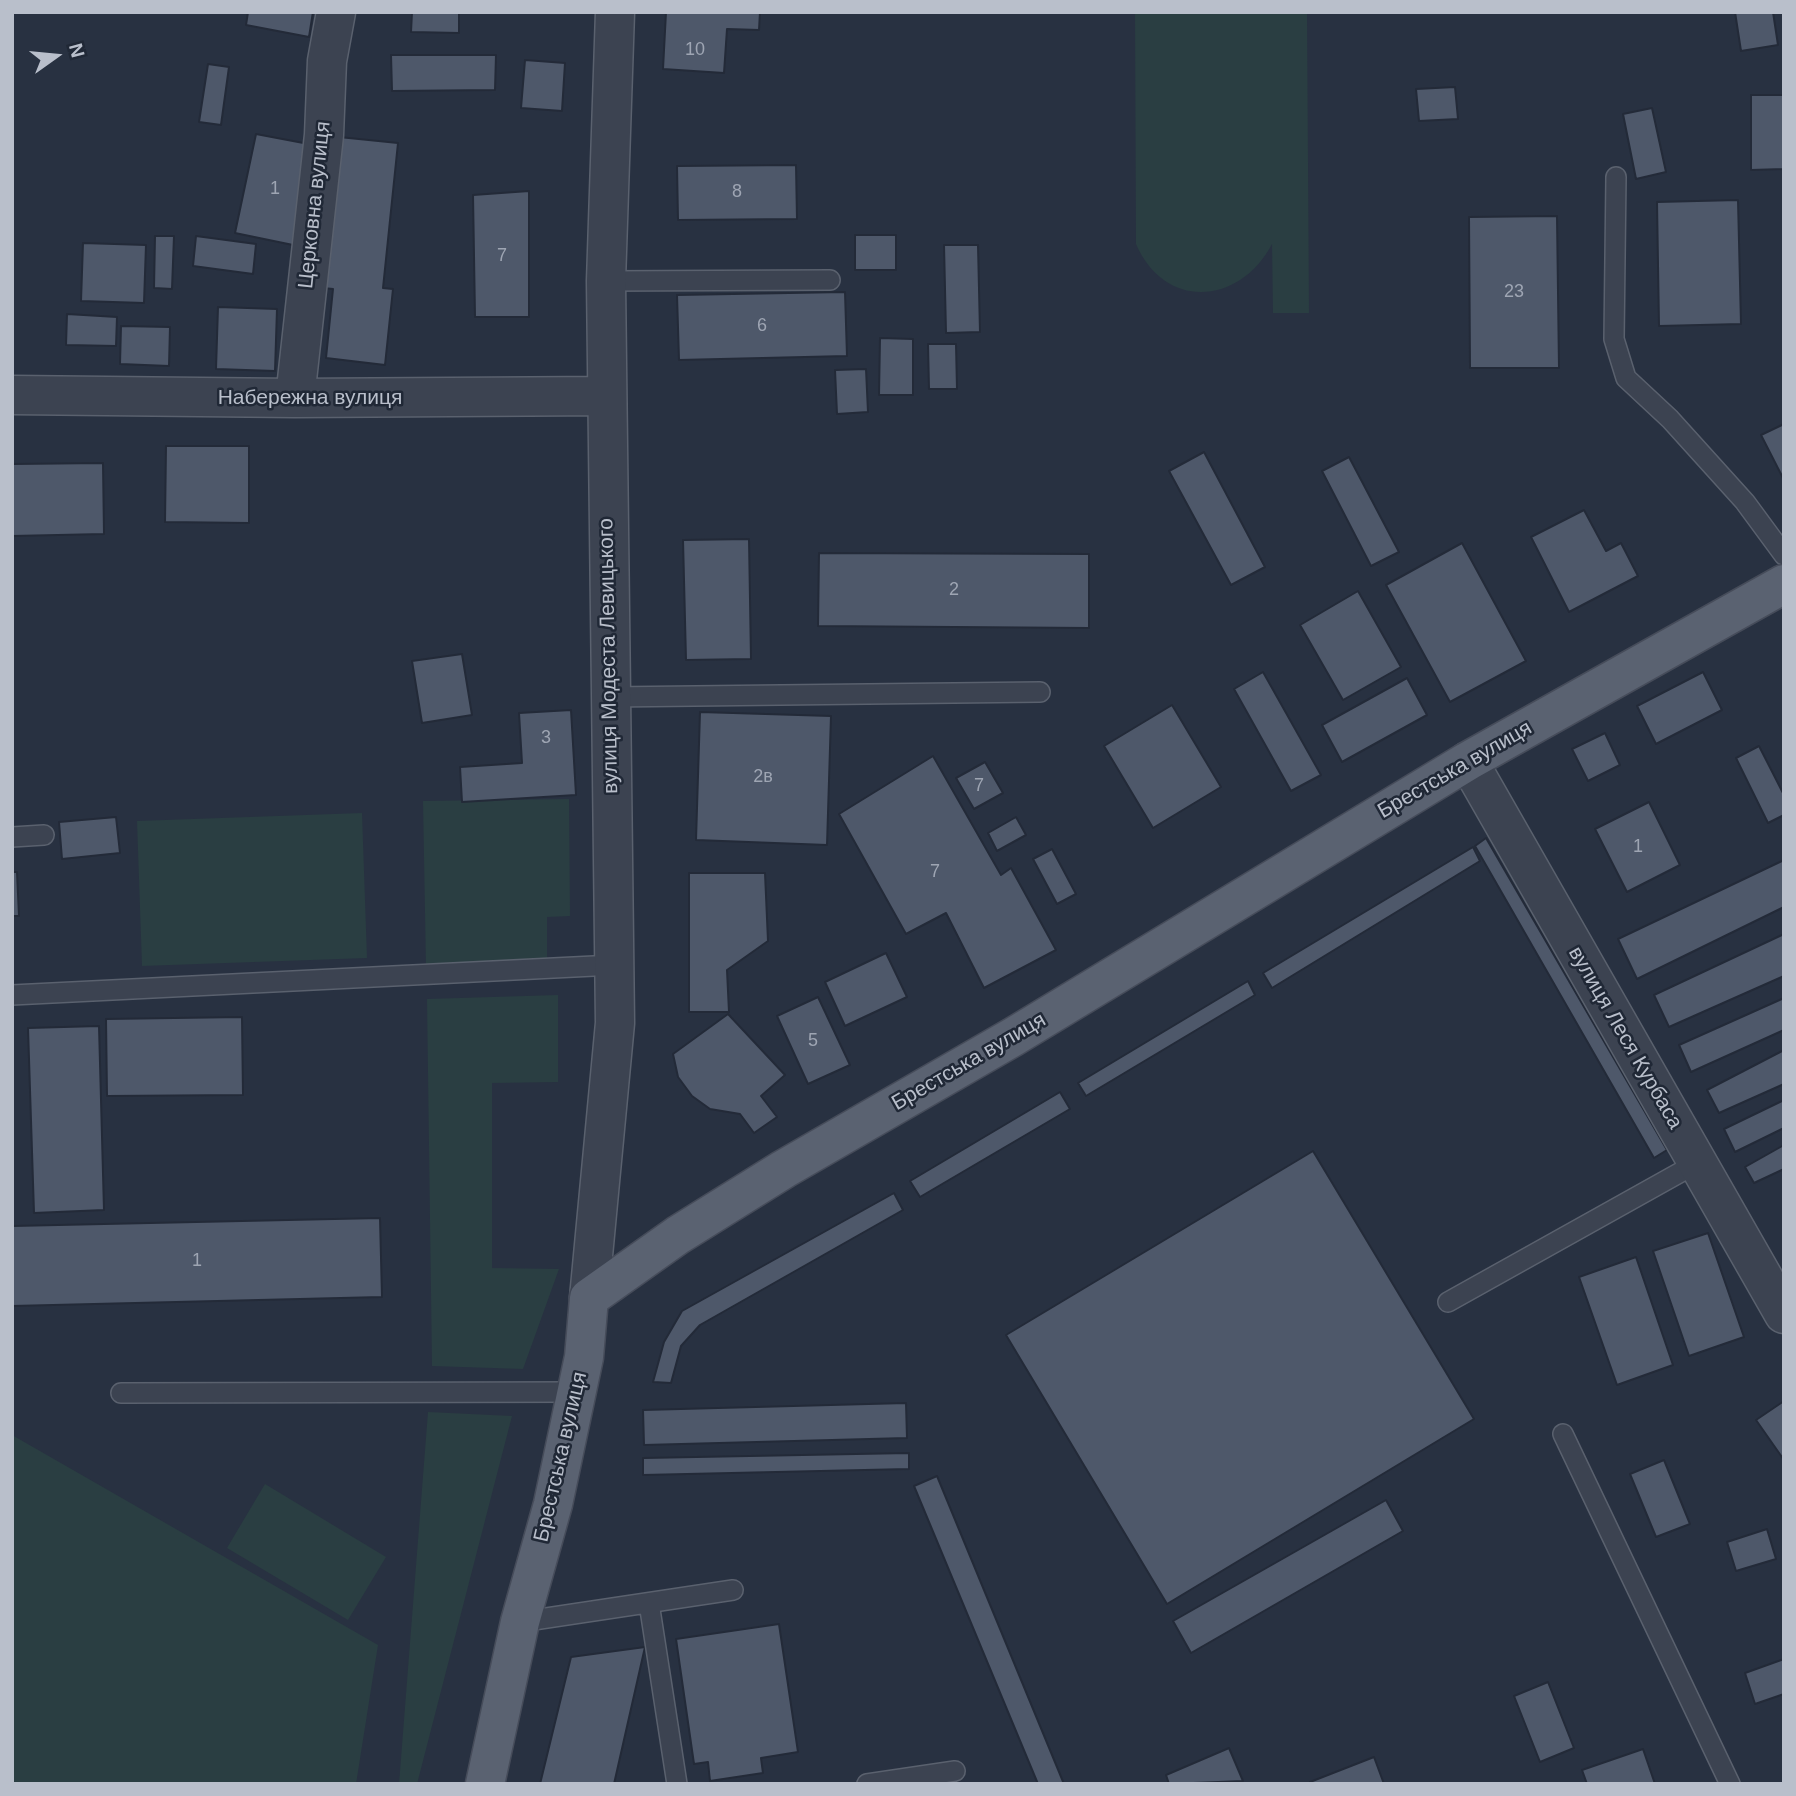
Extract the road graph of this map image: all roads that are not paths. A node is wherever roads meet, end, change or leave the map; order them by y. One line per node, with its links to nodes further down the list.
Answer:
1 (335, 12): 8 (street, Церковна вулиця)
2 (615, 12): 5 (street, вулиця Модеста Левицького)
3 (1616, 177): 9 (lane)
4 (830, 280): 5 (lane)
5 (606, 281): 7 (street, вулиця Модеста Левицького)
6 (12, 395): 8 (street, Набережна вулиця)
7 (607, 396): 8 (street, Набережна вулиця); 12 (street, вулиця Модеста Левицького)
8 (295, 398)
9 (1784, 555)
10 (1784, 584): 13 (main road, Брестська вулиця)
11 (1040, 692): 12 (lane)
12 (609, 697): 16 (street, вулиця Модеста Левицького)
13 (1468, 761): 18 (street, вулиця Леся Курбаса); 19 (main road, Брестська вулиця)
14 (44, 835): 15 (lane)
15 (12, 837)
16 (614, 965): 17 (lane); 19 (street, вулиця Модеста Левицького)
17 (12, 995)
18 (1697, 1163): 20 (lane); 21 (street, вулиця Леся Курбаса)
19 (589, 1298): 23 (main road, Брестська вулиця)
20 (1448, 1302)
21 (1784, 1314)
22 (121, 1392): 23 (lane)
23 (577, 1392): 27 (main road, Брестська вулиця)
24 (1563, 1434): 32 (lane)
25 (733, 1590): 26 (lane)
26 (649, 1603): 27 (lane); 30 (lane)
27 (520, 1622): 29 (main road, Брестська вулиця)
28 (955, 1770): 31 (lane)
29 (485, 1784)
30 (677, 1784)
31 (867, 1784)
32 (1730, 1784)

